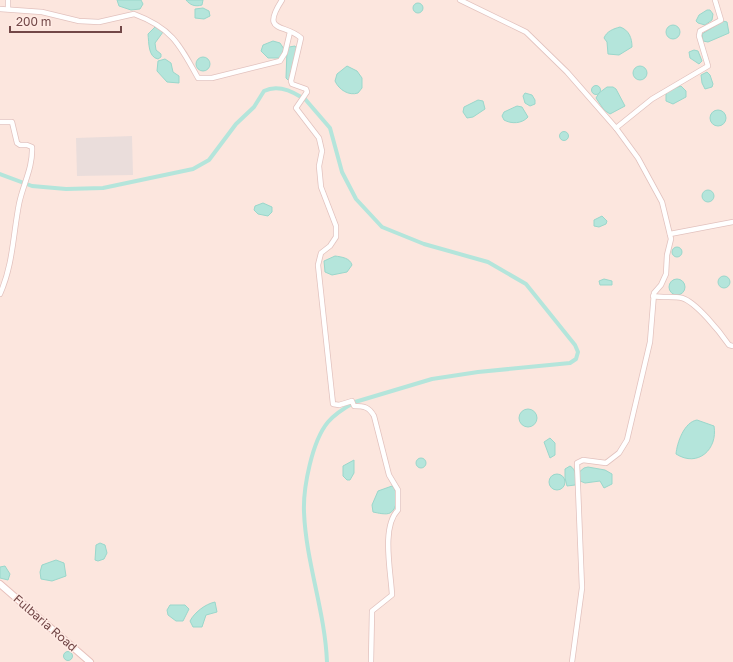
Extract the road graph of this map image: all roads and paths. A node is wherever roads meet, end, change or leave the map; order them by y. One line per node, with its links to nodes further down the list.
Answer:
1 (8, 0): 6 (street)
2 (282, 0): 7 (street)
3 (460, 0): 9 (street)
4 (715, 0): 9 (street)
5 (0, 9): 6 (street)
6 (8, 9): 7 (street)
7 (290, 32): 17 (street)
8 (0, 122): 12 (street)
9 (616, 128): 11 (street)
10 (733, 222): 11 (street)
11 (670, 234): 13 (street)
12 (0, 294)
13 (654, 296): 14 (street); 18 (street)
14 (733, 346)
15 (0, 584): 16 (main road, Fulbaria Road)
16 (90, 662)
17 (371, 662)
18 (572, 662)

